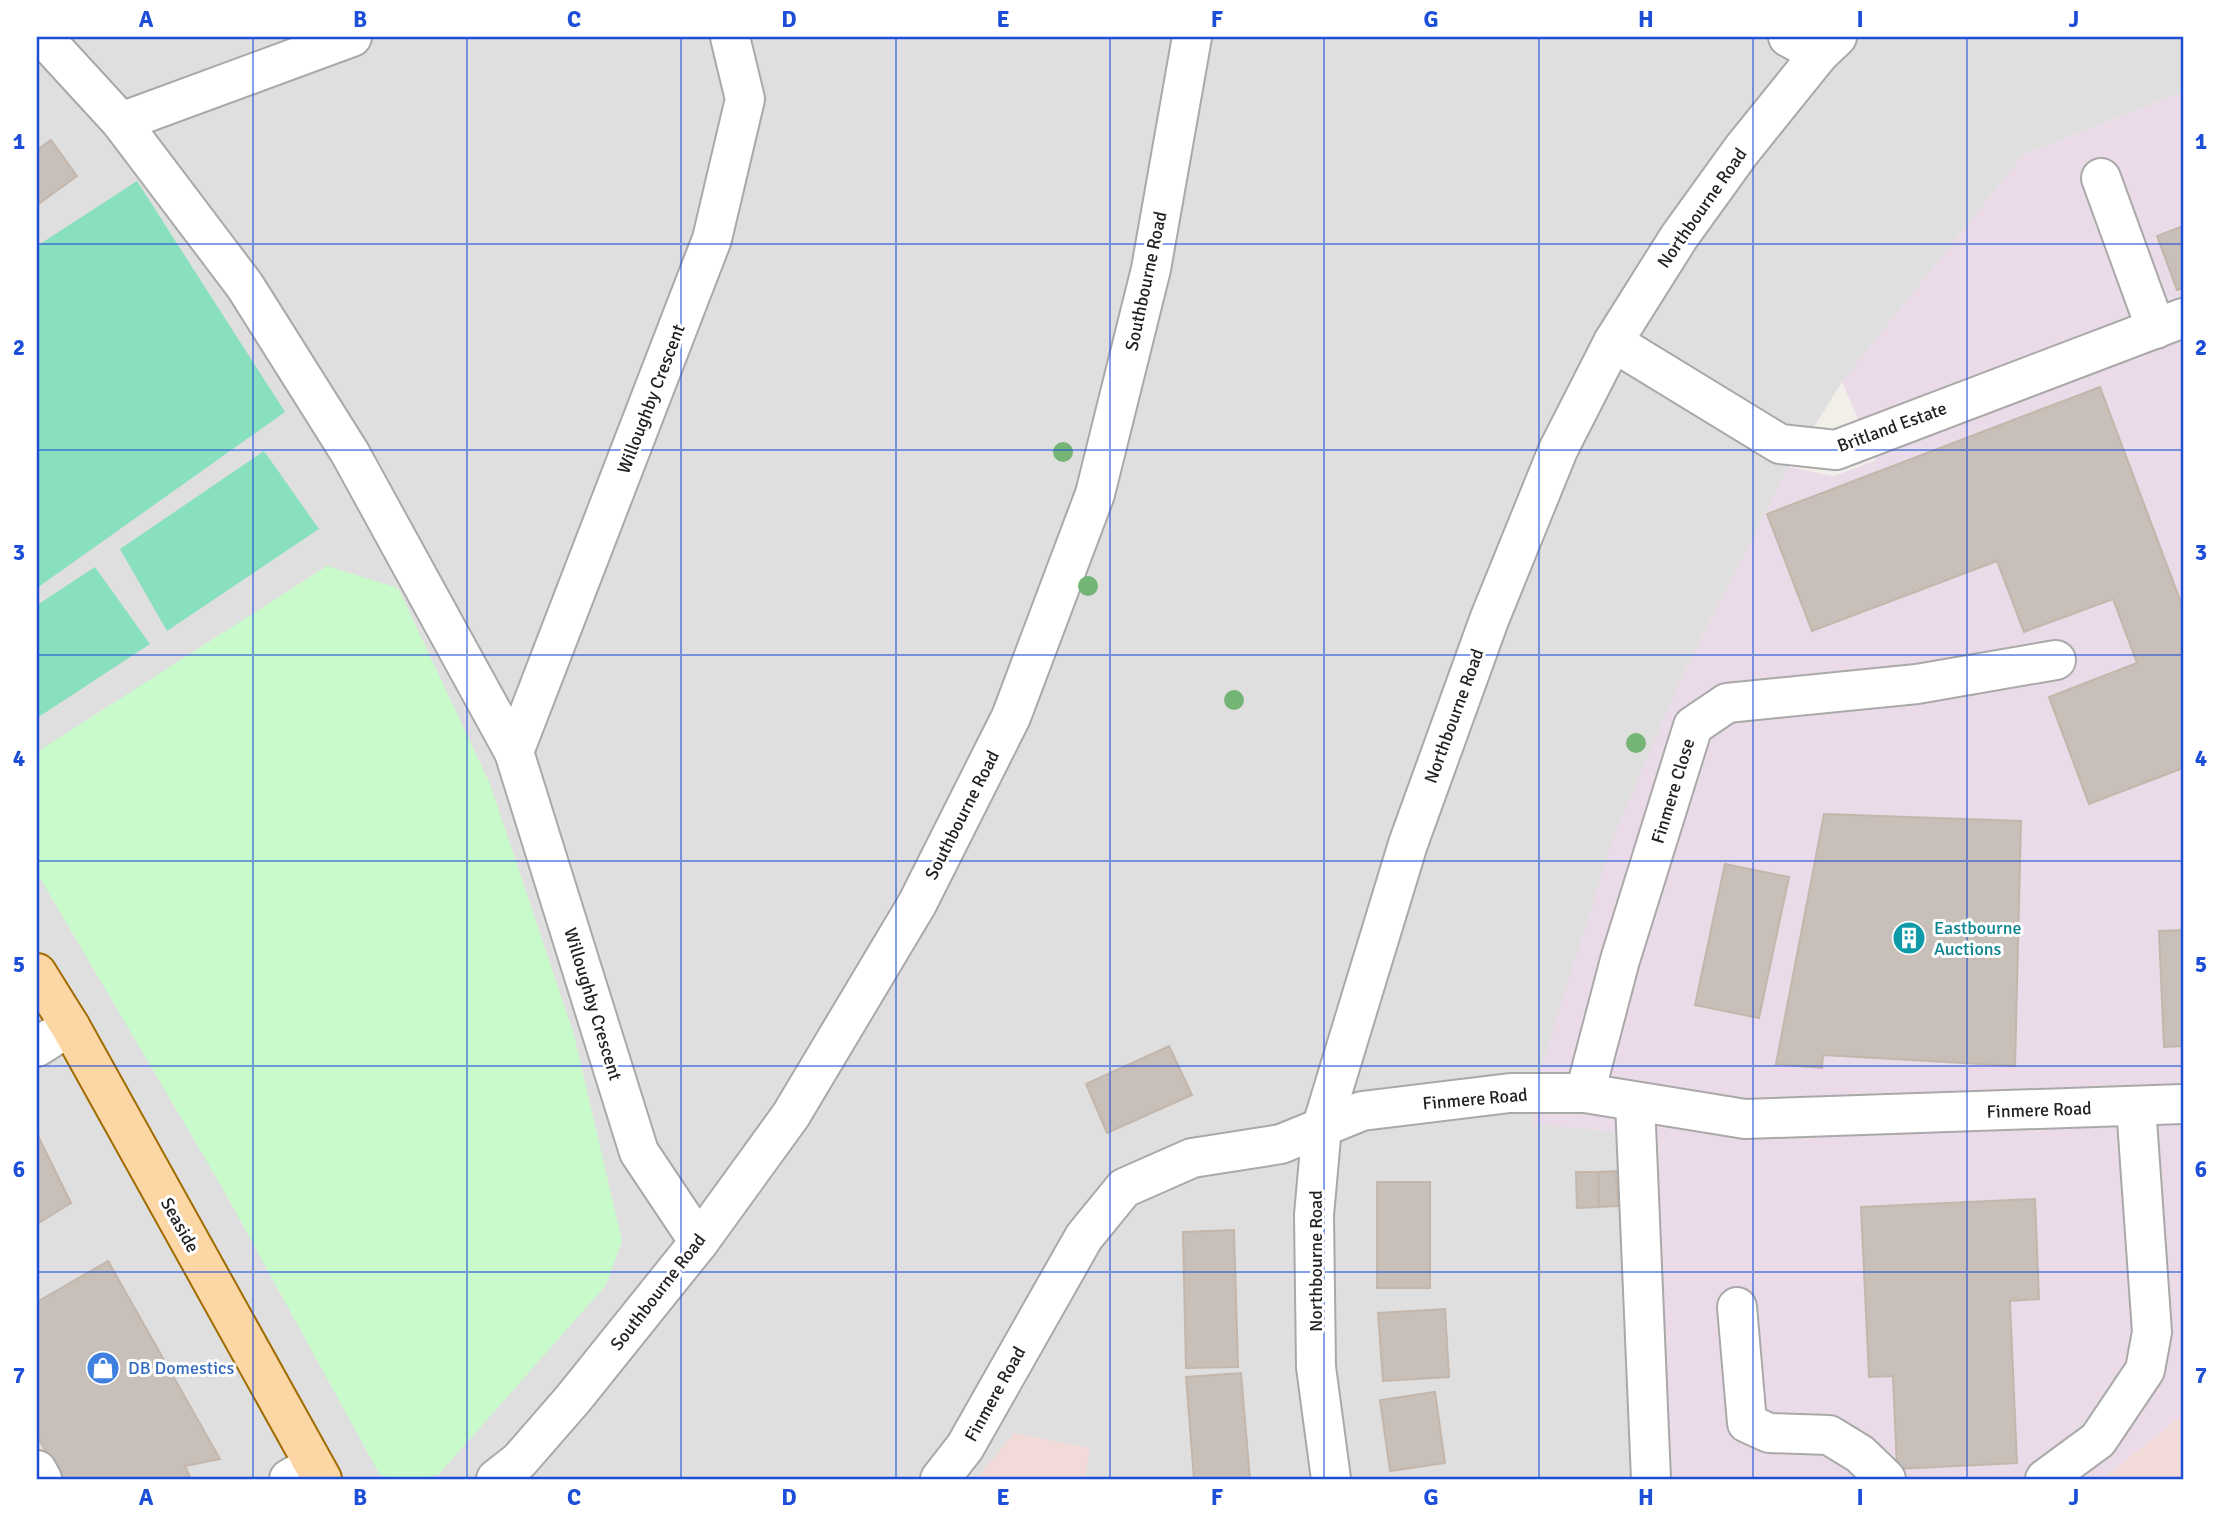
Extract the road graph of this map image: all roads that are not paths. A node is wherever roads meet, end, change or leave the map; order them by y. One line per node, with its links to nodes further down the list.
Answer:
1 (352, 37): 6 (street)
2 (730, 37): 11 (street, Willoughby Crescent)
3 (1192, 37): 20 (street, Southbourne Road)
4 (1815, 42): 9 (street, Northbourne Road)
5 (44, 46): 6 (street, Willoughby Crescent)
6 (121, 122): 11 (street, Willoughby Crescent)
7 (2101, 178): 8 (street)
8 (2170, 323): 9 (street, Britland Estate)
9 (1614, 342): 19 (street, Northbourne Road)
10 (2056, 660): 15 (street, Finmere Close)
11 (514, 752): 20 (street, Willoughby Crescent)
12 (37, 973): 13 (main road, Seaside)
13 (70, 1026): 14 (street); 23 (main road, Seaside)
14 (37, 1047)
15 (1585, 1093): 16 (street, Finmere Road); 19 (street, Finmere Road)
16 (1635, 1102): 18 (street, Finmere Road); 28 (street)
17 (2183, 1104): 18 (street, Finmere Road)
18 (2136, 1106): 30 (street)
19 (1322, 1126): 26 (street, Finmere Road); 27 (street, Northbourne Road)
20 (699, 1242): 25 (street, Southbourne Road)
21 (1737, 1307): 29 (street)
22 (37, 1470): 24 (street)
23 (308, 1474)
24 (42, 1479)
25 (496, 1479)
26 (940, 1479)
27 (1331, 1479)
28 (1651, 1479)
29 (1886, 1479)
30 (2045, 1479)

